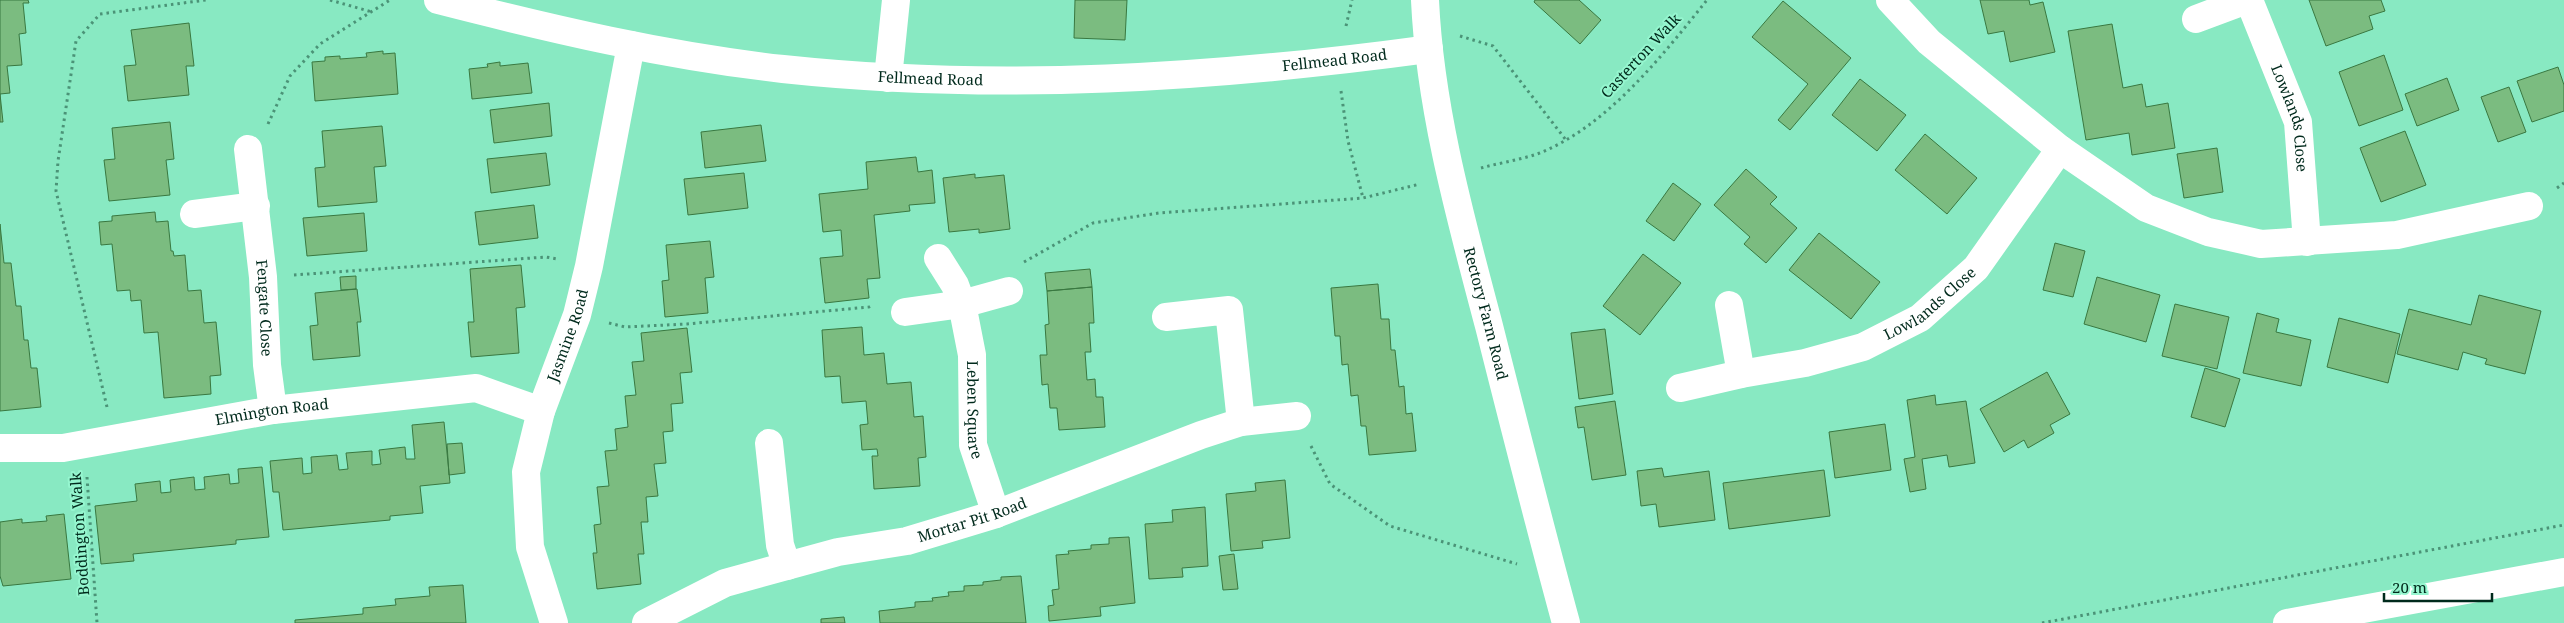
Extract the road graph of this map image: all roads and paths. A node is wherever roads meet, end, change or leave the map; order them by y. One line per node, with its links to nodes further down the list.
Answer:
1 (206, 0): 38 (path)
2 (330, 0): 9 (path)
3 (390, 0): 9 (path)
4 (438, 0): 12 (street, Fellmead Road)
5 (896, 0): 13 (street)
6 (1708, 0): 14 (path, Casterton Walk)
7 (1890, 0): 17 (street)
8 (2248, 0): 10 (street, Lowlands Close); 23 (street, Lowlands Close)
9 (373, 12): 16 (path)
10 (2196, 19)
11 (1427, 25): 13 (street, Fellmead Road); 14 (path); 45 (street, Rectory Farm Road)
12 (631, 45): 13 (street, Fellmead Road); 25 (street, Jasmine Road)
13 (888, 78)
14 (1566, 140): 18 (path, Casterton Walk)
15 (1348, 141): 19 (path)
16 (248, 149): 20 (street, Fengate Close)
17 (2060, 149): 23 (street); 32 (street, Lowlands Close)
18 (1536, 154)
19 (1363, 198)
20 (256, 206): 22 (street); 26 (street, Fengate Close)
21 (2529, 206): 23 (street)
22 (194, 214)
23 (2307, 242)
24 (938, 258): 28 (street, Leben Square)
25 (590, 266): 26 (path); 35 (street, Jasmine Road)
26 (264, 277): 34 (street, Fengate Close)
27 (1009, 291): 28 (street)
28 (962, 304): 30 (street); 42 (street, Leben Square)
29 (1729, 305): 32 (street)
30 (905, 312)
31 (1166, 317): 37 (street)
32 (1741, 374): 33 (street, Lowlands Close)
33 (1680, 388)
34 (273, 410): 35 (street, Elmington Road); 38 (street, Elmington Road)
35 (542, 411): 48 (street, Jasmine Road)
36 (1297, 416): 37 (street, Mortar Pit Road); 45 (path)
37 (1241, 422): 42 (street, Mortar Pit Road)
38 (116, 438): 40 (street, Elmington Road)
39 (769, 443): 44 (street)
40 (85, 444): 41 (street, Elmington Road); 47 (path, Boddington Walk)
41 (0, 448)
42 (996, 514): 44 (street, Mortar Pit Road)
43 (2564, 525): 51 (path)
44 (787, 566): 49 (street, Mortar Pit Road)
45 (1551, 567): 50 (street, Rectory Farm Road)
46 (2564, 572): 52 (street)
47 (97, 623)
48 (554, 623)
49 (646, 623)
50 (1566, 623)
51 (2042, 623)
52 (2287, 623)

